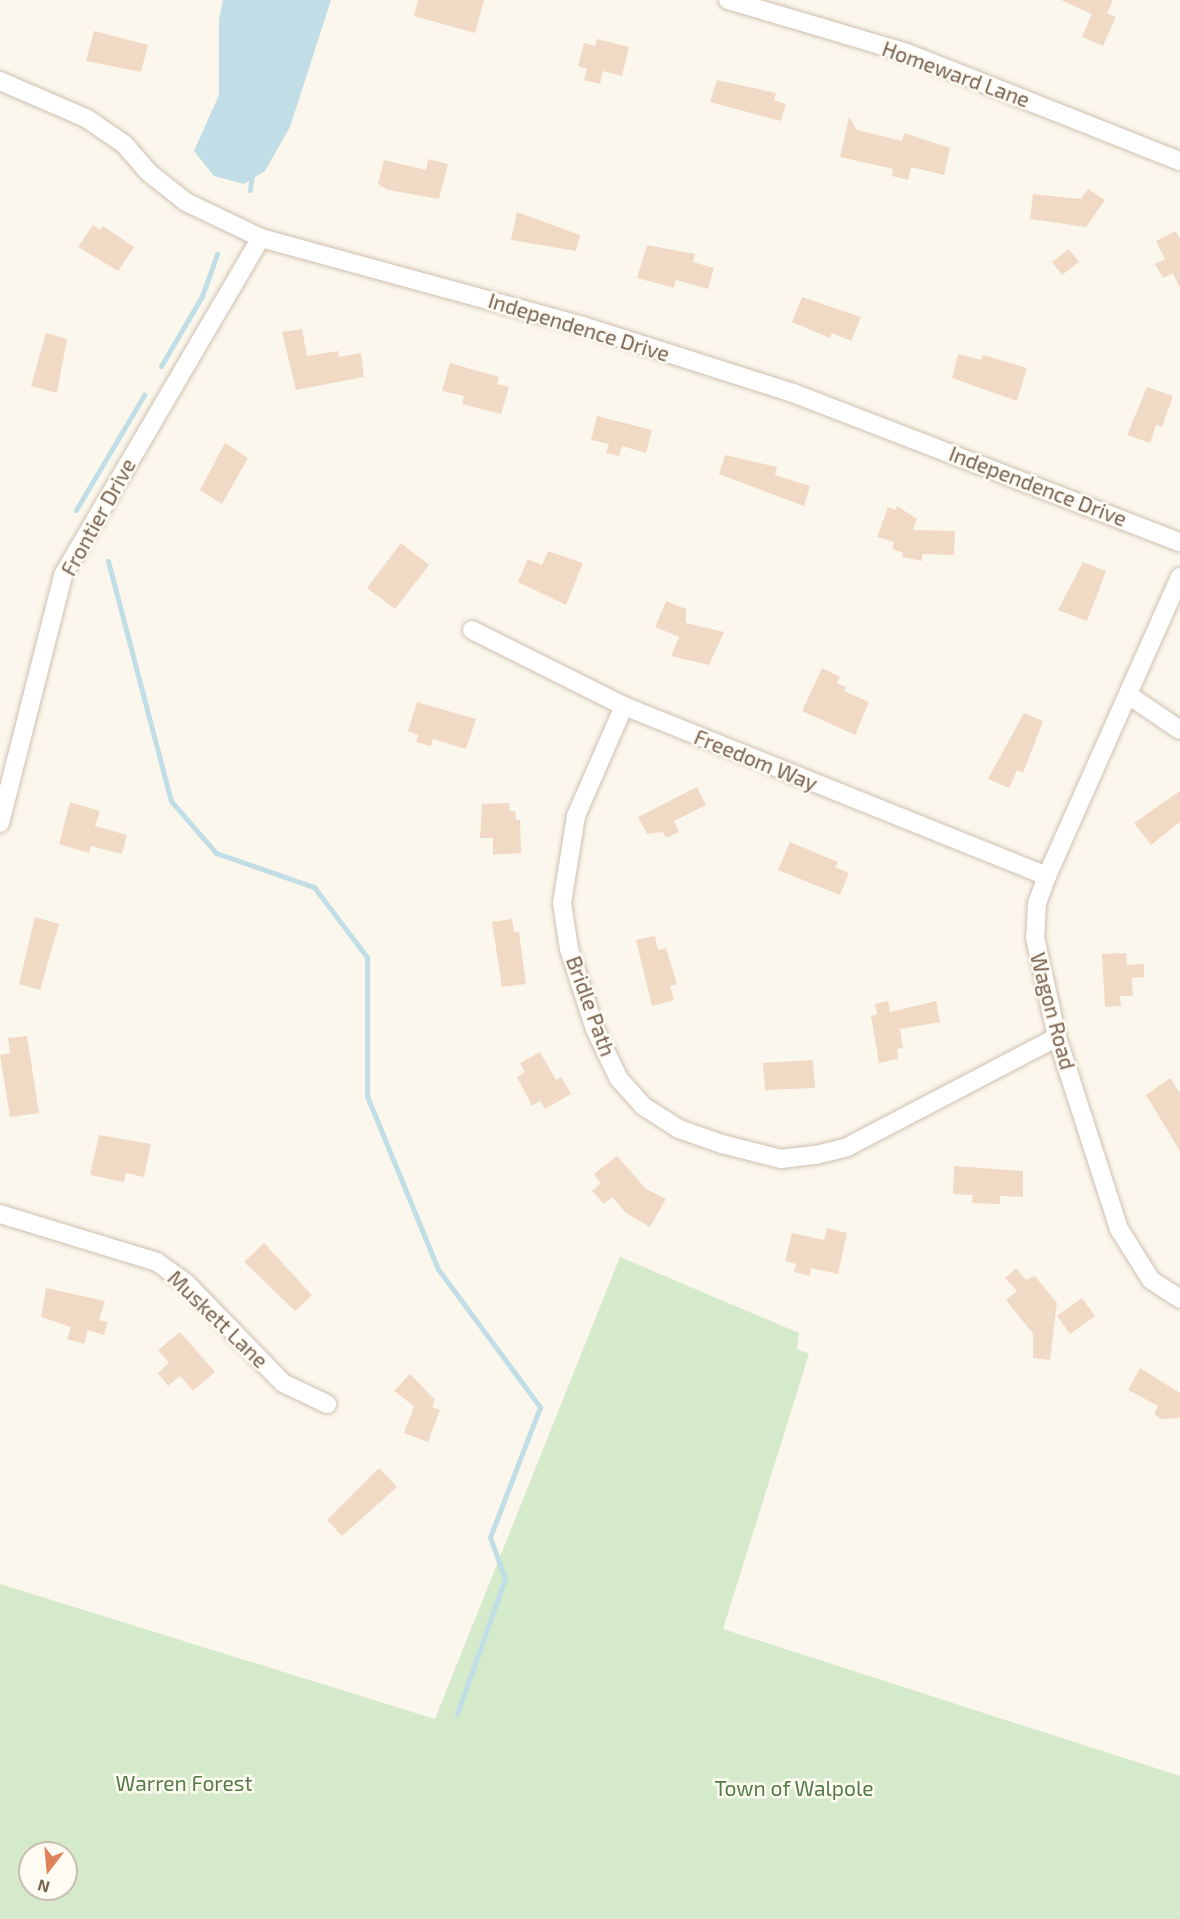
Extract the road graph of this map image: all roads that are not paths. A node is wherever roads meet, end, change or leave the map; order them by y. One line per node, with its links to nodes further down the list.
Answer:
1 (728, 0): 3 (street, Homeward Lane)
2 (0, 81): 4 (street, Independence Drive)
3 (1180, 161)
4 (261, 238): 5 (street, Independence Drive); 11 (street, Frontier Drive)
5 (1180, 542)
6 (1180, 577): 8 (street, Wagon Road)
7 (472, 630): 9 (street, Freedom Way)
8 (1130, 696): 10 (street); 12 (street, Wagon Road)
9 (624, 706): 12 (street, Freedom Way); 13 (street, Bridle Path)
10 (1180, 730)
11 (0, 823)
12 (1047, 876): 13 (street, Wagon Road)
13 (1057, 1036): 15 (street, Wagon Road)
14 (0, 1214): 16 (street, Muskett Lane)
15 (1180, 1299)
16 (327, 1404)

